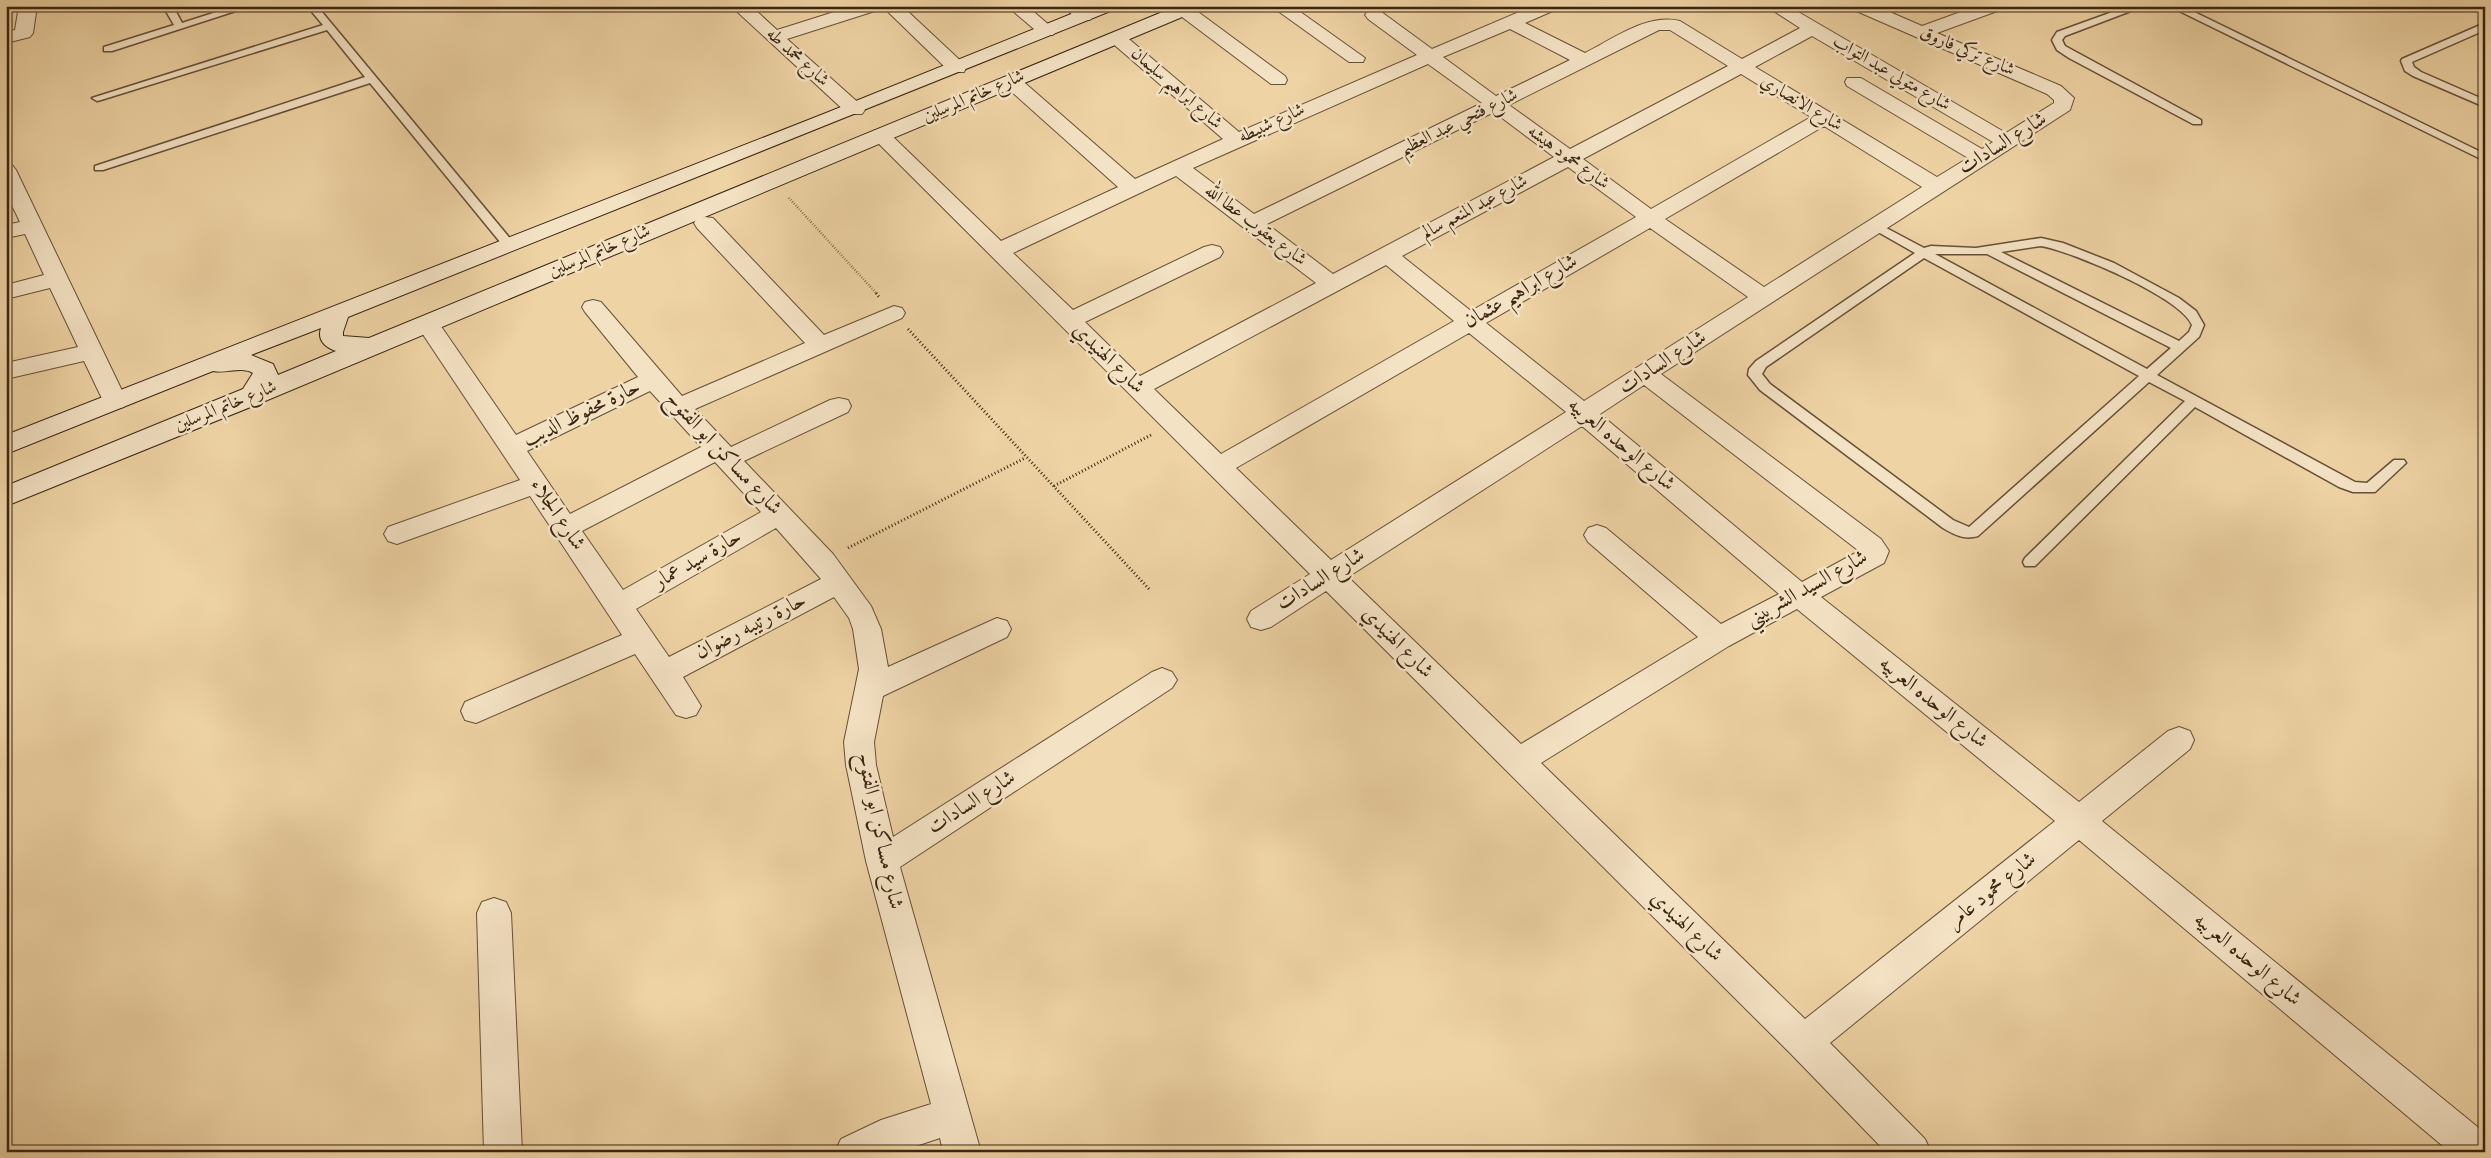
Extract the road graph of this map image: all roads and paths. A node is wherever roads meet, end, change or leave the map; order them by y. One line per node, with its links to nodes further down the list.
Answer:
1 (28, 6): 29 (street)
2 (168, 6): 23 (lane)
3 (246, 6): 23 (lane)
4 (312, 6): 24 (lane)
5 (740, 6): 28 (street, شارع محمد طه)
6 (872, 6): 28 (street)
7 (891, 6): 36 (street)
8 (1016, 6): 26 (street)
9 (1108, 6): 18 (street, شارع خاتم المرسلين)
10 (1280, 6): 33 (street)
11 (1549, 6): 20 (street, شارع شبيطه)
12 (1776, 6): 25 (street, شارع متولي عبد التواب)
13 (1860, 6): 27 (street, شارع تركي فاروق)
14 (1994, 6): 27 (street)
15 (2139, 6): 47 (lane)
16 (2174, 6): 53 (lane)
17 (1188, 8): 30 (street, شارع خاتم المرسلين); 38 (street)
18 (1078, 11): 26 (street, شارع خاتم المرسلين)
19 (1374, 15): 32 (street, شارع محمود هيشه)
20 (1510, 22): 32 (street, شارع شبيطه); 34 (street)
21 (1665, 24): 34 (street, شارع فتحي عبد العظيم); 35 (street, شارع الانصاري)
22 (2485, 26): 42 (lane)
23 (180, 27): 31 (lane)
24 (328, 27): 37 (lane); 41 (lane)
25 (1813, 28): 35 (street, شارع عبد المنعم سالم); 50 (street, شارع متولي عبد التواب)
26 (1047, 31): 36 (street, شارع خاتم المرسلين)
27 (1920, 32): 44 (street, شارع تركي فاروق)
28 (773, 37): 45 (street, شارع محمد طه)
29 (6, 38)
30 (1117, 38): 39 (street, شارع خاتم المرسلين); 49 (street, شارع ابراهيم سليمان)
31 (108, 49)
32 (1428, 56): 43 (street, شارع محمود هيشه); 49 (street, شارع شبيطه)
33 (1356, 58)
34 (1586, 61): 43 (street, شارع فتحي عبد العظيم)
35 (1740, 67): 46 (street, شارع الانصاري); 51 (street, شارع عبد المنعم سالم)
36 (957, 68): 45 (street, شارع خاتم المرسلين)
37 (371, 79): 55 (lane); 65 (lane)
38 (1278, 80)
39 (1011, 81): 48 (street, شارع خاتم المرسلين); 58 (street)
40 (1854, 82): 52 (street)
41 (97, 98)
42 (2485, 104)
43 (1496, 105): 51 (street, شارع محمود هيشه); 61 (street, شارع فتحي عبد العظيم)
44 (2064, 106): 50 (street, شارع السادات)
45 (855, 110): 65 (street, شارع خاتم المرسلين)
46 (1824, 118): 57 (street, شارع الانصاري); 59 (street, شارع ابراهيم عثمان)
47 (2197, 122)
48 (881, 136): 66 (street, شارع الهنيدي); 80 (street, شارع خاتم المرسلين)
49 (1236, 140): 54 (street, شارع شبيطه)
50 (2007, 142): 52 (street, شارع السادات)
51 (1569, 158): 59 (street, شارع محمود هيشه); 70 (street, شارع عبد المنعم سالم)
52 (1983, 158): 57 (street, شارع السادات)
53 (2485, 158)
54 (1178, 167): 58 (street, شارع شبيطه); 61 (street, شارع يعقوب عطا الله)
55 (99, 168)
56 (7, 173): 62 (street)
57 (1936, 186): 63 (street, شارع السادات)
58 (1131, 187): 66 (street, شارع شبيطه)
59 (1650, 218): 74 (street, شارع محمود هيشه); 79 (street, شارع ابراهيم عثمان)
60 (705, 223): 82 (street)
61 (1253, 224): 72 (street, شارع يعقوب عطا الله)
62 (33, 226): 64 (street); 71 (street)
63 (1875, 226): 69 (lane); 74 (street, شارع السادات)
64 (6, 232)
65 (509, 245): 76 (street, شارع خاتم المرسلين)
66 (1000, 251): 78 (street, شارع الهنيدي)
67 (1990, 251): 69 (lane); 83 (lane); 83 (lane)
68 (1212, 252): 78 (street)
69 (1924, 252): 88 (lane); 88 (lane)
70 (1387, 255): 72 (street, شارع عبد المنعم سالم); 79 (street, شارع الوحده العربيه)
71 (57, 279): 73 (street); 84 (street)
72 (1332, 284): 90 (street, شارع عبد المنعم سالم)
73 (6, 292)
74 (1764, 298): 87 (street, شارع السادات)
75 (593, 307): 89 (street, شارع مساكن ابو الفتوح)
76 (340, 311): 81 (street); 85 (street, شارع خاتم المرسلين)
77 (894, 313): 82 (street)
78 (1069, 321): 90 (street, شارع الهنيدي)
79 (1470, 322): 96 (street, شارع الوحده العربيه); 103 (street, شارع ابراهيم عثمان)
80 (428, 324): 81 (street, شارع خاتم المرسلين); 99 (street, شارع الجلاء)
81 (379, 344): 91 (street, شارع خاتم المرسلين)
82 (820, 345): 95 (street)
83 (2180, 347): 88 (lane)
84 (92, 352): 86 (street); 92 (street)
85 (190, 370): 91 (street); 92 (street, شارع خاتم المرسلين)
86 (6, 372)
87 (1645, 374): 96 (street, شارع السادات); 114 (street, شارع السيد الشربيني)
88 (2148, 376): 93 (lane)
89 (653, 380): 95 (street, شارع مساكن ابو الفتوح); 99 (street, حارة محفوظ الديب)
90 (1138, 388): 97 (street, شارع الهنيدي)
91 (249, 398): 106 (street, شارع خاتم المرسلين)
92 (115, 401): 98 (street, شارع خاتم المرسلين)
93 (2192, 401): 102 (lane); 111 (lane)
94 (839, 406): 100 (street)
95 (678, 407): 100 (street, شارع مساكن ابو الفتوح)
96 (1583, 413): 113 (street, شارع السادات); 114 (street, شارع الوحده العربيه)
97 (1173, 423): 103 (street, شارع الهنيدي); 105 (path)
98 (6, 445)
99 (510, 448): 104 (street, شارع الجلاء)
100 (723, 454): 107 (street, شارع مساكن ابو الفتوح); 108 (street)
101 (1026, 458): 112 (path)
102 (2399, 463)
103 (1218, 467): 113 (street, شارع الهنيدي)
104 (535, 484): 108 (street, شارع الجلاء); 109 (street)
105 (1054, 486)
106 (6, 497)
107 (779, 514): 112 (street, شارع مساكن ابو الفتوح); 115 (street, حارة سيد عمار)
108 (566, 528): 115 (street, شارع الجلاء)
109 (397, 534)
110 (1597, 535): 118 (street)
111 (2030, 562)
112 (831, 571): 120 (street, حارة رتيبه رضوان); 122 (street, شارع مساكن ابو الفتوح)
113 (1329, 576): 116 (street, شارع السادات); 126 (street, شارع الهنيدي)
114 (1799, 595): 118 (street, شارع السيد الشربيني); 127 (street, شارع الوحده العربيه)
115 (618, 606): 119 (street, شارع الجلاء)
116 (1261, 619)
117 (997, 629): 122 (street)
118 (1719, 638): 126 (street, شارع السيد الشربيني)
119 (641, 639): 120 (street, شارع الجلاء); 124 (street)
120 (664, 672): 123 (street, شارع الجلاء)
121 (1162, 680): 128 (street, شارع السادات)
122 (870, 689): 128 (street, شارع مساكن ابو الفتوح)
123 (686, 706)
124 (476, 711)
125 (2179, 740): 127 (street, شارع محمود عامر)
126 (1518, 762): 130 (street, شارع الهنيدي)
127 (2079, 821): 130 (street, شارع محمود عامر); 136 (street, شارع الوحده العربيه)
128 (882, 861): 131 (street, شارع مساكن ابو الفتوح)
129 (494, 913): 132 (street)
130 (1804, 1042): 135 (street, شارع الهنيدي)
131 (951, 1116): 133 (street); 134 (street, شارع مساكن ابو الفتوح)
132 (503, 1152)
133 (854, 1152)
134 (962, 1152)
135 (1912, 1152)
136 (2479, 1152)

